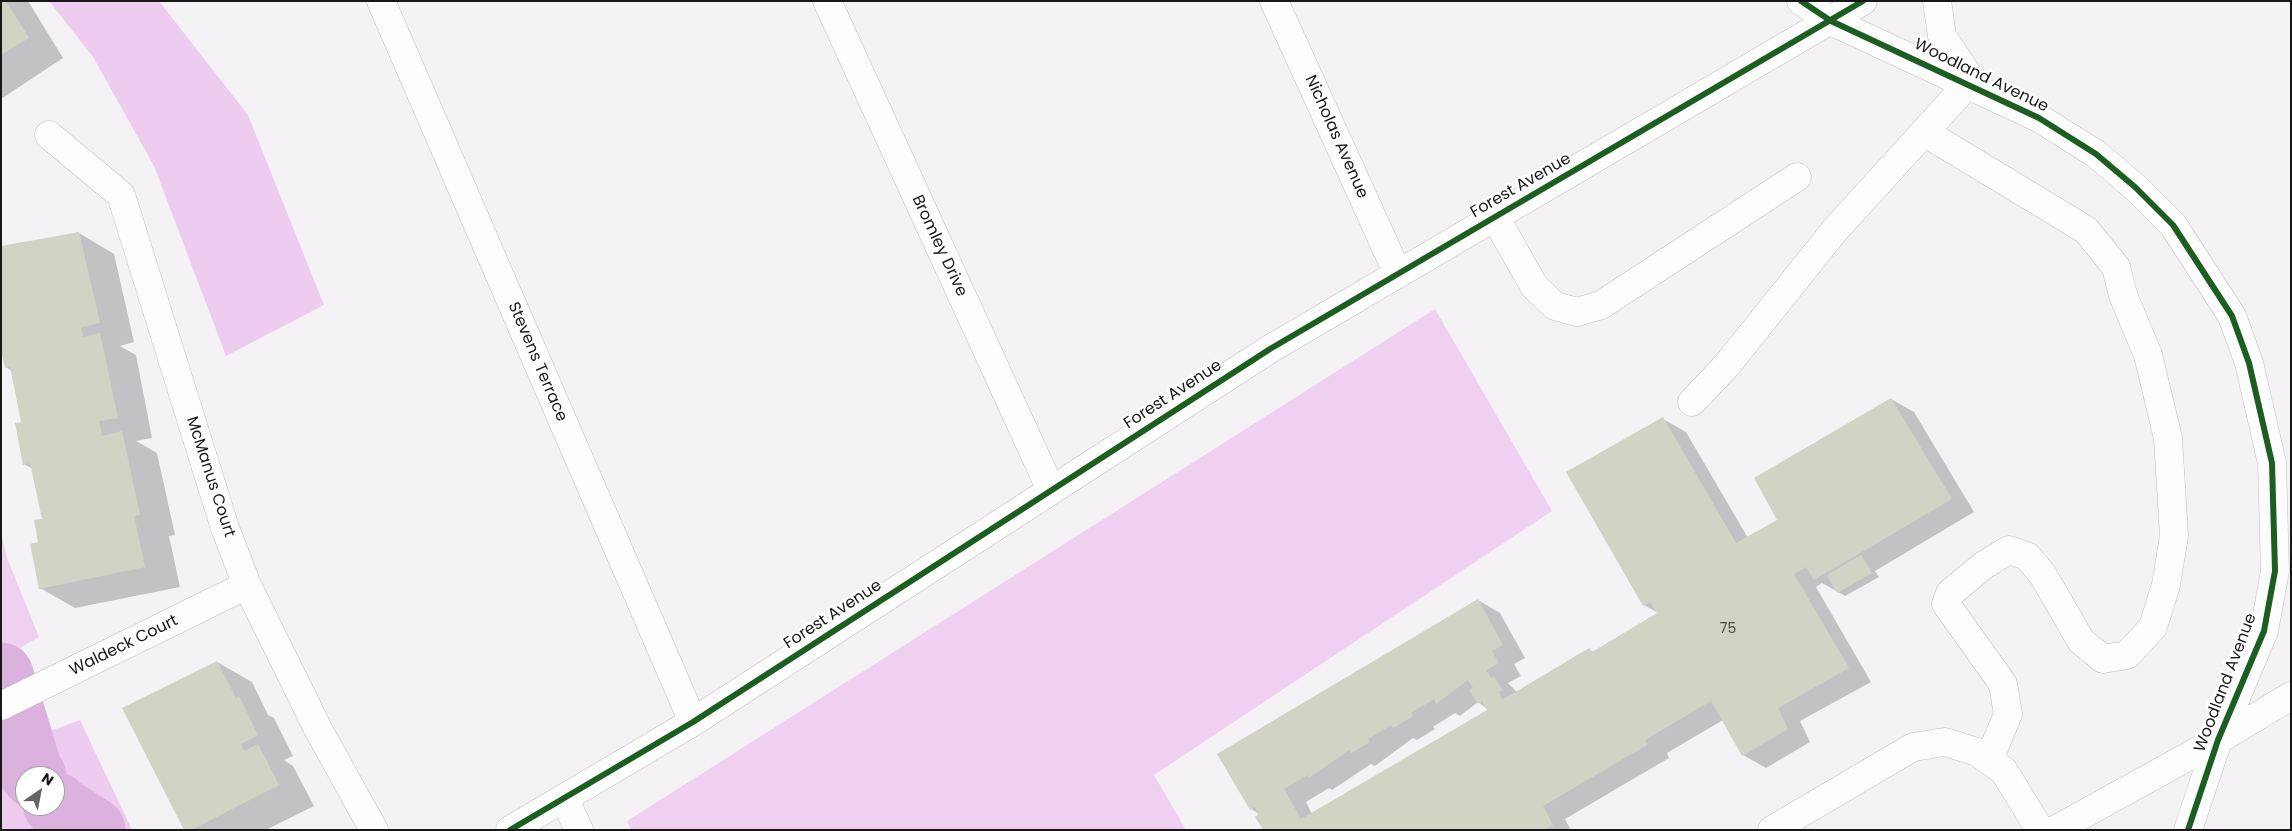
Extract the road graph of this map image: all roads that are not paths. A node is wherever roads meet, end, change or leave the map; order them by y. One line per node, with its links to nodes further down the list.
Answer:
1 (381, 1): 21 (street, Stevens Terrace)
2 (827, 1): 15 (street, Bromley Drive)
3 (1274, 1): 13 (street, Nicholas Avenue)
4 (1801, 1): 7 (street, Woodland Avenue)
5 (1863, 1): 7 (street, Forest Avenue)
6 (1936, 1): 8 (street)
7 (1831, 21): 8 (street, Woodland Avenue); 12 (street, Forest Avenue)
8 (1973, 88): 9 (street); 16 (street, Woodland Avenue)
9 (1924, 132): 14 (street); 23 (street)
10 (50, 135): 18 (street, McManus Court)
11 (1797, 177): 12 (street)
12 (1495, 217): 13 (street, Forest Avenue)
13 (1398, 274): 15 (street, Forest Avenue)
14 (1692, 402)
15 (1051, 490): 21 (street, Forest Avenue)
16 (2275, 516): 17 (street); 22 (street, Woodland Avenue)
17 (2291, 545)
18 (247, 585): 20 (street, Waldeck Court); 25 (street, McManus Court)
19 (2291, 696): 22 (street)
20 (1, 706)
21 (693, 722): 24 (street, Forest Avenue)
22 (2218, 740): 30 (street); 31 (street, Woodland Avenue)
23 (1989, 760): 28 (street); 29 (street)
24 (564, 798): 26 (street, Forest Avenue); 27 (street)
25 (374, 830)
26 (510, 830)
27 (579, 830)
28 (1772, 830)
29 (2040, 830)
30 (2055, 830)
31 (2188, 830)

